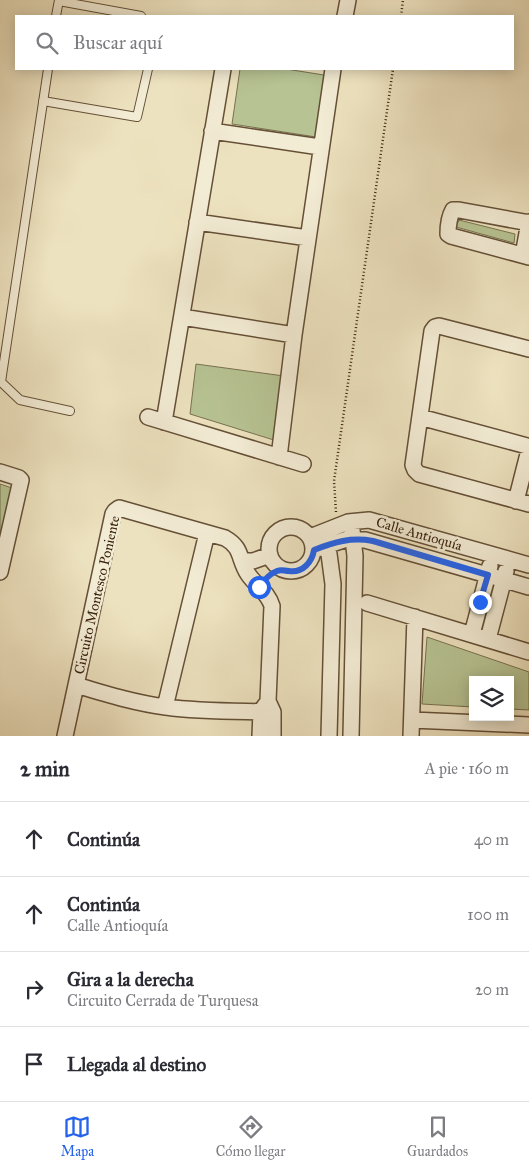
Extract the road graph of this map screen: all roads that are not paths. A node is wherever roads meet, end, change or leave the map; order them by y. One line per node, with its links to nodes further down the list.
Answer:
1 (338, 0): 6 (street)
2 (348, 0): 7 (street)
3 (59, 1): 4 (lane); 5 (lane)
4 (56, 15)
5 (135, 15)
6 (338, 15)
7 (345, 15)
8 (48, 70): 12 (lane)
9 (148, 70): 12 (lane)
10 (223, 70): 13 (street)
11 (333, 70): 14 (street)
12 (44, 101): 22 (lane)
13 (212, 131): 14 (street); 15 (street)
14 (320, 147): 17 (street)
15 (197, 222): 17 (street); 19 (street)
16 (529, 222): 18 (street); 18 (street)
17 (308, 238): 20 (street)
18 (526, 256)
19 (182, 317): 20 (street); 25 (street)
20 (294, 335): 26 (street)
21 (529, 350): 24 (street)
22 (70, 410)
23 (148, 417): 25 (street)
24 (420, 417): 29 (street); 29 (street)
25 (164, 422): 26 (street)
26 (279, 457): 27 (street)
27 (303, 464)
28 (0, 472): 40 (street)
29 (523, 503)
30 (343, 524): 32 (street); 33 (street, Calle Antioquía); 35 (street, Calle Antioquía)
31 (207, 533): 37 (street, Circuito Montesco Poniente); 50 (street, Circuito Montesco Poniente); 53 (street)
32 (354, 539): 33 (street, Calle Antioquía); 41 (street, Calle Antioquía); 52 (street)
33 (318, 541): 34 (street); 39 (street); 51 (street)
34 (270, 555): 37 (street); 39 (street)
35 (493, 555): 36 (street, Calle Antioquía); 41 (street)
36 (510, 560): 38 (street, Calle Antioquía); 42 (street)
37 (242, 561): 43 (street, Circuito Montesco Poniente)
38 (529, 565)
39 (283, 570): 43 (street)
40 (0, 572)
41 (488, 575): 42 (street, Calle Antioquía); 47 (street)
42 (504, 580): 44 (street, Calle Antioquía); 48 (street)
43 (259, 587): 54 (street, Circuito Montesco Poniente)
44 (529, 587)
45 (367, 603): 46 (street)
46 (415, 617): 47 (street); 55 (street)
47 (472, 634): 48 (street)
48 (488, 639): 49 (street)
49 (529, 652)
50 (76, 685): 53 (street); 57 (street, Circuito Montesco Poniente)
51 (331, 698): 52 (street); 60 (street)
52 (352, 699): 61 (street)
53 (165, 707): 54 (street)
54 (267, 708): 58 (street); 59 (street)
55 (412, 720): 56 (street); 62 (street)
56 (529, 725)
57 (65, 736)
58 (260, 736)
59 (272, 736)
60 (330, 736)
61 (350, 736)
62 (411, 736)

